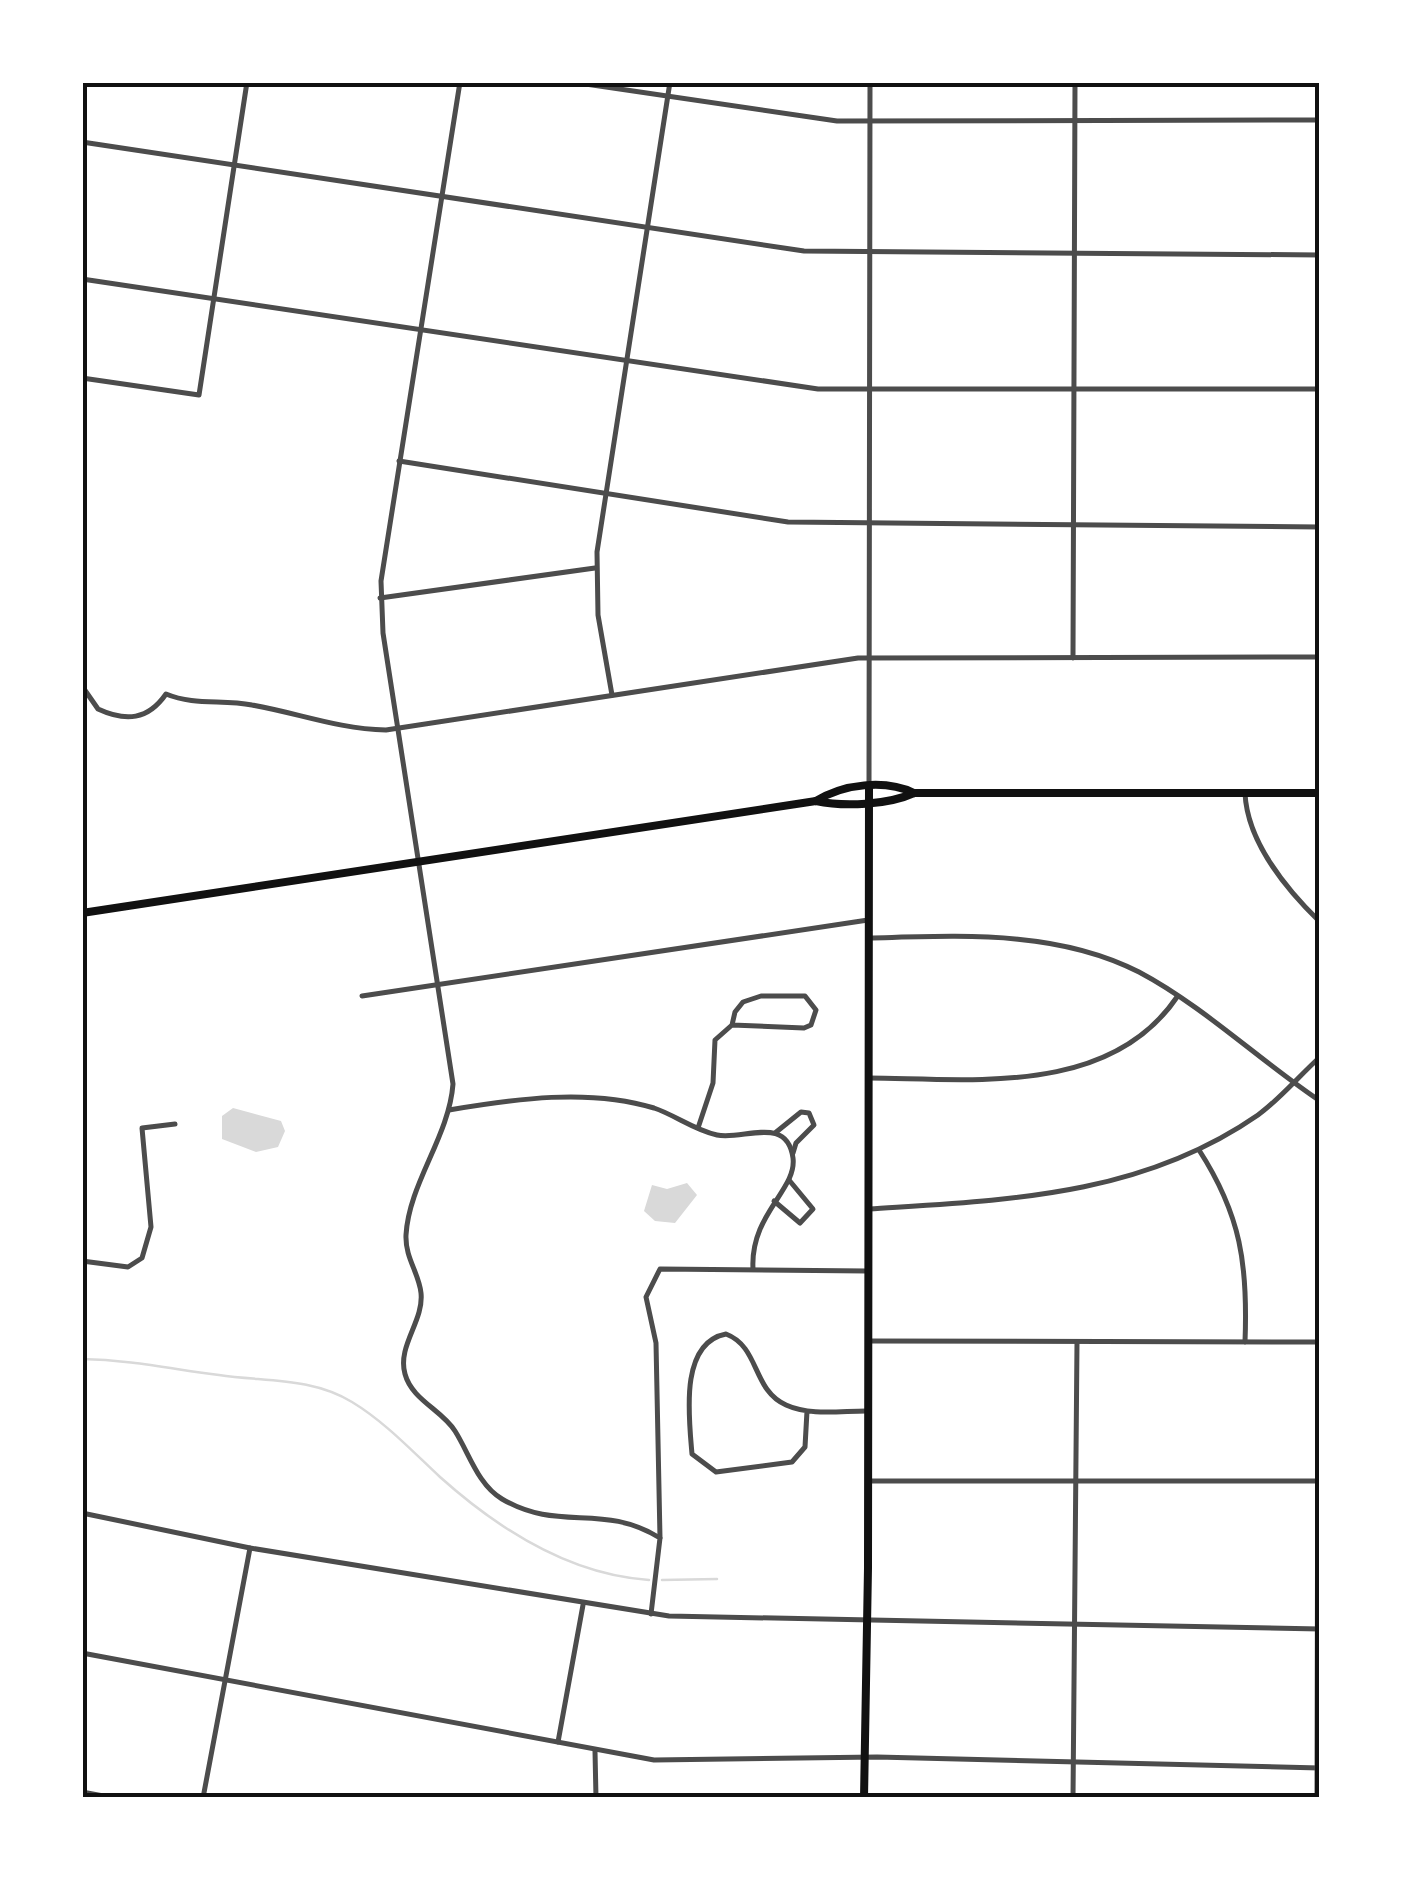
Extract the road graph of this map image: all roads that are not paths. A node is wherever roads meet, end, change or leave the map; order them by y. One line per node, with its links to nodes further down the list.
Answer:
1 (247, 82): 13 (street)
2 (460, 82): 14 (street)
3 (572, 82): 8 (street)
4 (670, 82): 8 (street)
5 (870, 82): 11 (street)
6 (1074, 82): 9 (street)
7 (1318, 82): 10 (street)
8 (667, 97): 11 (street); 15 (street)
9 (1074, 120): 10 (street); 11 (street); 17 (street)
10 (1319, 120): 18 (street)
11 (870, 121): 16 (street)
12 (82, 142): 13 (street)
13 (235, 164): 14 (street); 20 (street)
14 (442, 196): 15 (street); 21 (street)
15 (648, 227): 16 (street); 22 (street)
16 (870, 253): 17 (street); 26 (street)
17 (1076, 254): 18 (street); 25 (street)
18 (1319, 255): 24 (street)
19 (82, 279): 20 (street)
20 (214, 297): 21 (street); 23 (street)
21 (420, 329): 22 (street); 27 (street)
22 (628, 361): 26 (street); 28 (street)
23 (82, 378)
24 (1318, 389): 25 (street); 29 (street)
25 (1075, 390): 26 (street); 31 (street)
26 (870, 391): 30 (street)
27 (399, 461): 28 (street); 35 (street)
28 (608, 495): 30 (street); 34 (street)
29 (1320, 518)
30 (870, 523): 31 (street); 37 (street)
31 (1074, 524): 32 (street); 38 (street)
32 (1320, 527)
33 (1320, 548): 36 (street)
34 (596, 568): 35 (street); 40 (street)
35 (380, 598): 41 (street)
36 (1319, 657): 38 (street)
37 (868, 658): 38 (street); 40 (street); 42 (street)
38 (1074, 658)
39 (82, 686): 41 (street)
40 (612, 695): 41 (street)
41 (398, 729): 48 (street)
42 (869, 786): 43 (main road); 46 (main road); 47 (main road)
43 (914, 793): 44 (main road); 47 (main road)
44 (1245, 793): 45 (main road); 51 (street)
45 (1320, 793)
46 (816, 800): 47 (main road); 48 (main road)
47 (868, 801): 50 (main road)
48 (418, 862): 49 (main road); 53 (street)
49 (82, 913)
50 (868, 920): 52 (main road); 53 (street)
51 (1320, 922)
52 (868, 938): 55 (street); 58 (main road)
53 (439, 987): 54 (street); 61 (street)
54 (362, 996)
55 (1178, 996): 58 (street); 59 (street)
56 (732, 1025): 56 (street); 63 (street)
57 (1320, 1058): 59 (street)
58 (866, 1078): 69 (main road)
59 (1293, 1082): 60 (street); 65 (street)
60 (1320, 1101)
61 (450, 1110): 63 (street); 83 (street)
62 (175, 1124): 70 (street)
63 (698, 1128): 64 (street)
64 (775, 1133): 66 (street); 66 (street)
65 (1198, 1150): 69 (street); 75 (street)
66 (793, 1156): 67 (street)
67 (789, 1180): 68 (street); 68 (street)
68 (774, 1201): 71 (street)
69 (869, 1209): 72 (main road)
70 (82, 1261)
71 (753, 1269): 72 (street); 83 (street)
72 (866, 1271): 73 (main road)
73 (866, 1341): 74 (street); 78 (main road)
74 (1076, 1342): 75 (street); 79 (street)
75 (1245, 1342): 76 (street)
76 (1319, 1342): 81 (street)
77 (808, 1412): 77 (street); 78 (street)
78 (866, 1412): 80 (main road)
79 (1077, 1480): 80 (street); 81 (street); 88 (street)
80 (866, 1481): 87 (main road)
81 (1319, 1481): 89 (street)
82 (82, 1513): 84 (street)
83 (660, 1538): 86 (street)
84 (250, 1548): 85 (street); 91 (street)
85 (583, 1605): 86 (street); 92 (street)
86 (651, 1614): 87 (street)
87 (867, 1619): 88 (street); 94 (main road)
88 (1076, 1626): 89 (street); 95 (street)
89 (1319, 1629): 96 (street)
90 (82, 1654): 91 (street)
91 (224, 1680): 92 (street); 99 (street)
92 (558, 1742): 93 (street)
93 (596, 1750): 94 (street); 100 (street)
94 (867, 1757): 95 (street); 101 (main road)
95 (1073, 1761): 96 (street); 102 (street)
96 (1318, 1768): 103 (street)
97 (82, 1792): 98 (street)
98 (114, 1798)
99 (203, 1798)
100 (596, 1798)
101 (864, 1798)
102 (1074, 1798)
103 (1318, 1798)

